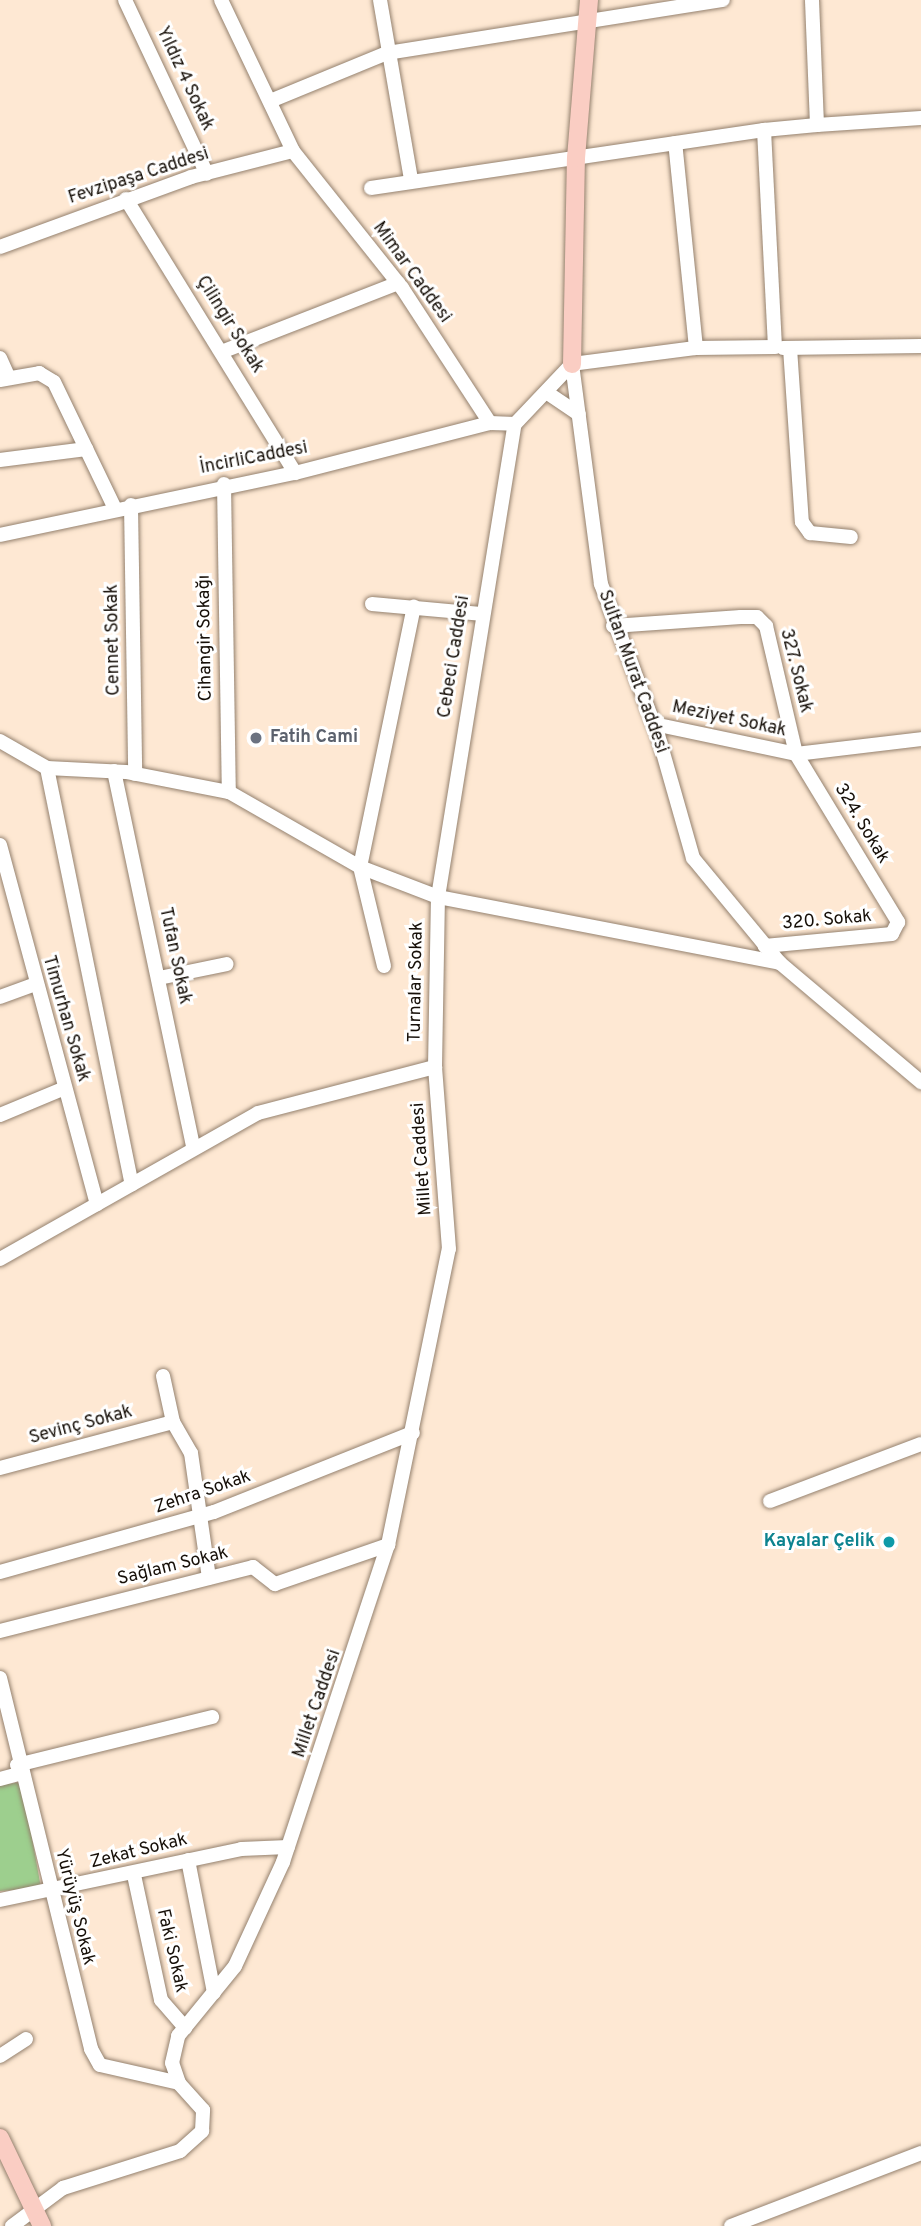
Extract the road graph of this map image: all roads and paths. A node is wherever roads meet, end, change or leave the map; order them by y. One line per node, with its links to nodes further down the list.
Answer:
1 (125, 0): 16 (street, Yıldız 4 Sokak)
2 (221, 0): 9 (street)
3 (380, 0): 8 (street)
4 (589, 0): 7 (main road)
5 (723, 0): 7 (street)
6 (812, 0): 11 (street)
7 (589, 25): 8 (street); 15 (main road)
8 (387, 52): 9 (street); 17 (street)
9 (270, 101): 14 (street, Mimar Caddesi)
10 (921, 118): 11 (street)
11 (817, 125): 12 (street)
12 (764, 130): 13 (street); 24 (street)
13 (675, 143): 15 (street); 23 (street)
14 (293, 151): 16 (street, Fevzipaşa Caddesi); 21 (street, Mimar Caddesi)
15 (576, 158): 17 (street); 27 (main road)
16 (207, 174): 19 (street, Fevzipaşa Caddesi)
17 (411, 179): 18 (street)
18 (371, 188)
19 (126, 199): 20 (street, Fevzipaşa Caddesi); 25 (street, Çilingir Sokak)
20 (0, 247)
21 (398, 283): 25 (street); 31 (street, Mimar Caddesi)
22 (921, 346): 24 (street)
23 (696, 348): 24 (street); 27 (street)
24 (782, 348): 40 (street)
25 (224, 351): 35 (street, Çilingir Sokak)
26 (0, 358): 28 (street)
27 (572, 365): 29 (street); 30 (street, Sultan Murat Caddesi)
28 (5, 379): 33 (street)
29 (549, 394): 30 (street); 32 (street)
30 (579, 414): 44 (street, Sultan Murat Caddesi)
31 (490, 423): 32 (street, İncirliCaddesi); 35 (street, İncirliCaddesi)
32 (515, 424): 43 (street, Cebeci Caddesi)
33 (86, 449): 34 (street); 38 (street)
34 (0, 460)
35 (295, 473): 36 (street, İncirliCaddesi)
36 (224, 484): 37 (street, İncirliCaddesi); 52 (street, Cihangir Sokağı)
37 (131, 505): 38 (street, İncirliCaddesi); 51 (street, Cennet Sokak)
38 (115, 509): 39 (street, İncirliCaddesi)
39 (0, 535)
40 (851, 537)
41 (372, 604): 42 (street)
42 (414, 607): 43 (street); 54 (street)
43 (481, 614): 55 (street, Cebeci Caddesi)
44 (613, 626): 45 (street, Sultan Murat Caddesi); 48 (street, 327. Sokak)
45 (654, 724): 48 (street, Meziyet Sokak); 57 (street, Sultan Murat Caddesi)
46 (921, 739): 48 (street, Meziyet Sokak)
47 (0, 741): 49 (street)
48 (796, 754): 56 (street, 324. Sokak)
49 (47, 768): 50 (street); 69 (street)
50 (114, 771): 51 (street); 61 (street, Tufan Sokak)
51 (135, 774): 52 (street)
52 (229, 792): 54 (street)
53 (0, 845): 62 (street, Timurhan Sokak)
54 (360, 867): 55 (street); 60 (street)
55 (438, 898): 58 (street); 64 (street, Turnalar Sokak)
56 (892, 934): 57 (street, 320. Sokak)
57 (765, 946): 58 (street, Sultan Murat Caddesi)
58 (780, 963): 65 (street, Sultan Murat Caddesi)
59 (227, 964): 61 (street)
60 (384, 966)
61 (159, 978): 68 (street, Tufan Sokak)
62 (33, 985): 63 (street); 66 (street, Timurhan Sokak)
63 (0, 997)
64 (435, 1067): 68 (street); 74 (street, Millet Caddesi)
65 (921, 1082)
66 (65, 1088): 67 (street); 70 (street, Timurhan Sokak)
67 (0, 1115)
68 (194, 1149): 69 (street)
69 (132, 1184): 70 (street)
70 (97, 1204): 71 (street)
71 (0, 1259)
72 (163, 1376): 73 (street)
73 (173, 1422): 76 (street, Sevinç Sokak); 78 (street)
74 (413, 1433): 78 (street, Zehra Sokak); 79 (street, Millet Caddesi)
75 (921, 1444): 77 (street)
76 (0, 1468)
77 (770, 1501)
78 (201, 1516): 80 (street, Zehra Sokak); 81 (street)
79 (388, 1545): 81 (street, Sağlam Sokak); 87 (street, Millet Caddesi)
80 (0, 1572)
81 (209, 1578): 82 (street, Sağlam Sokak)
82 (0, 1631)
83 (0, 1678): 85 (street, Yürüyüş Sokak)
84 (212, 1717): 85 (street)
85 (20, 1769): 86 (street); 90 (street, Yürüyüş Sokak)
86 (0, 1779)
87 (288, 1847): 88 (street, Zekat Sokak); 92 (street, Millet Caddesi)
88 (188, 1860): 89 (street, Zekat Sokak); 92 (street)
89 (134, 1875): 90 (street, Zekat Sokak); 93 (street, Faki Sokak)
90 (48, 1893): 91 (street, Zekat Sokak); 96 (street, Yürüyüş Sokak)
91 (0, 1900)
92 (214, 1992): 93 (street, Millet Caddesi)
93 (185, 2028): 96 (street, Millet Caddesi)
94 (26, 2039): 95 (street)
95 (0, 2056)
96 (179, 2083): 99 (street)
97 (0, 2138): 99 (main road)
98 (921, 2153): 102 (street)
99 (36, 2208): 100 (street); 101 (main road)
100 (12, 2226)
101 (42, 2226)
102 (731, 2226)

